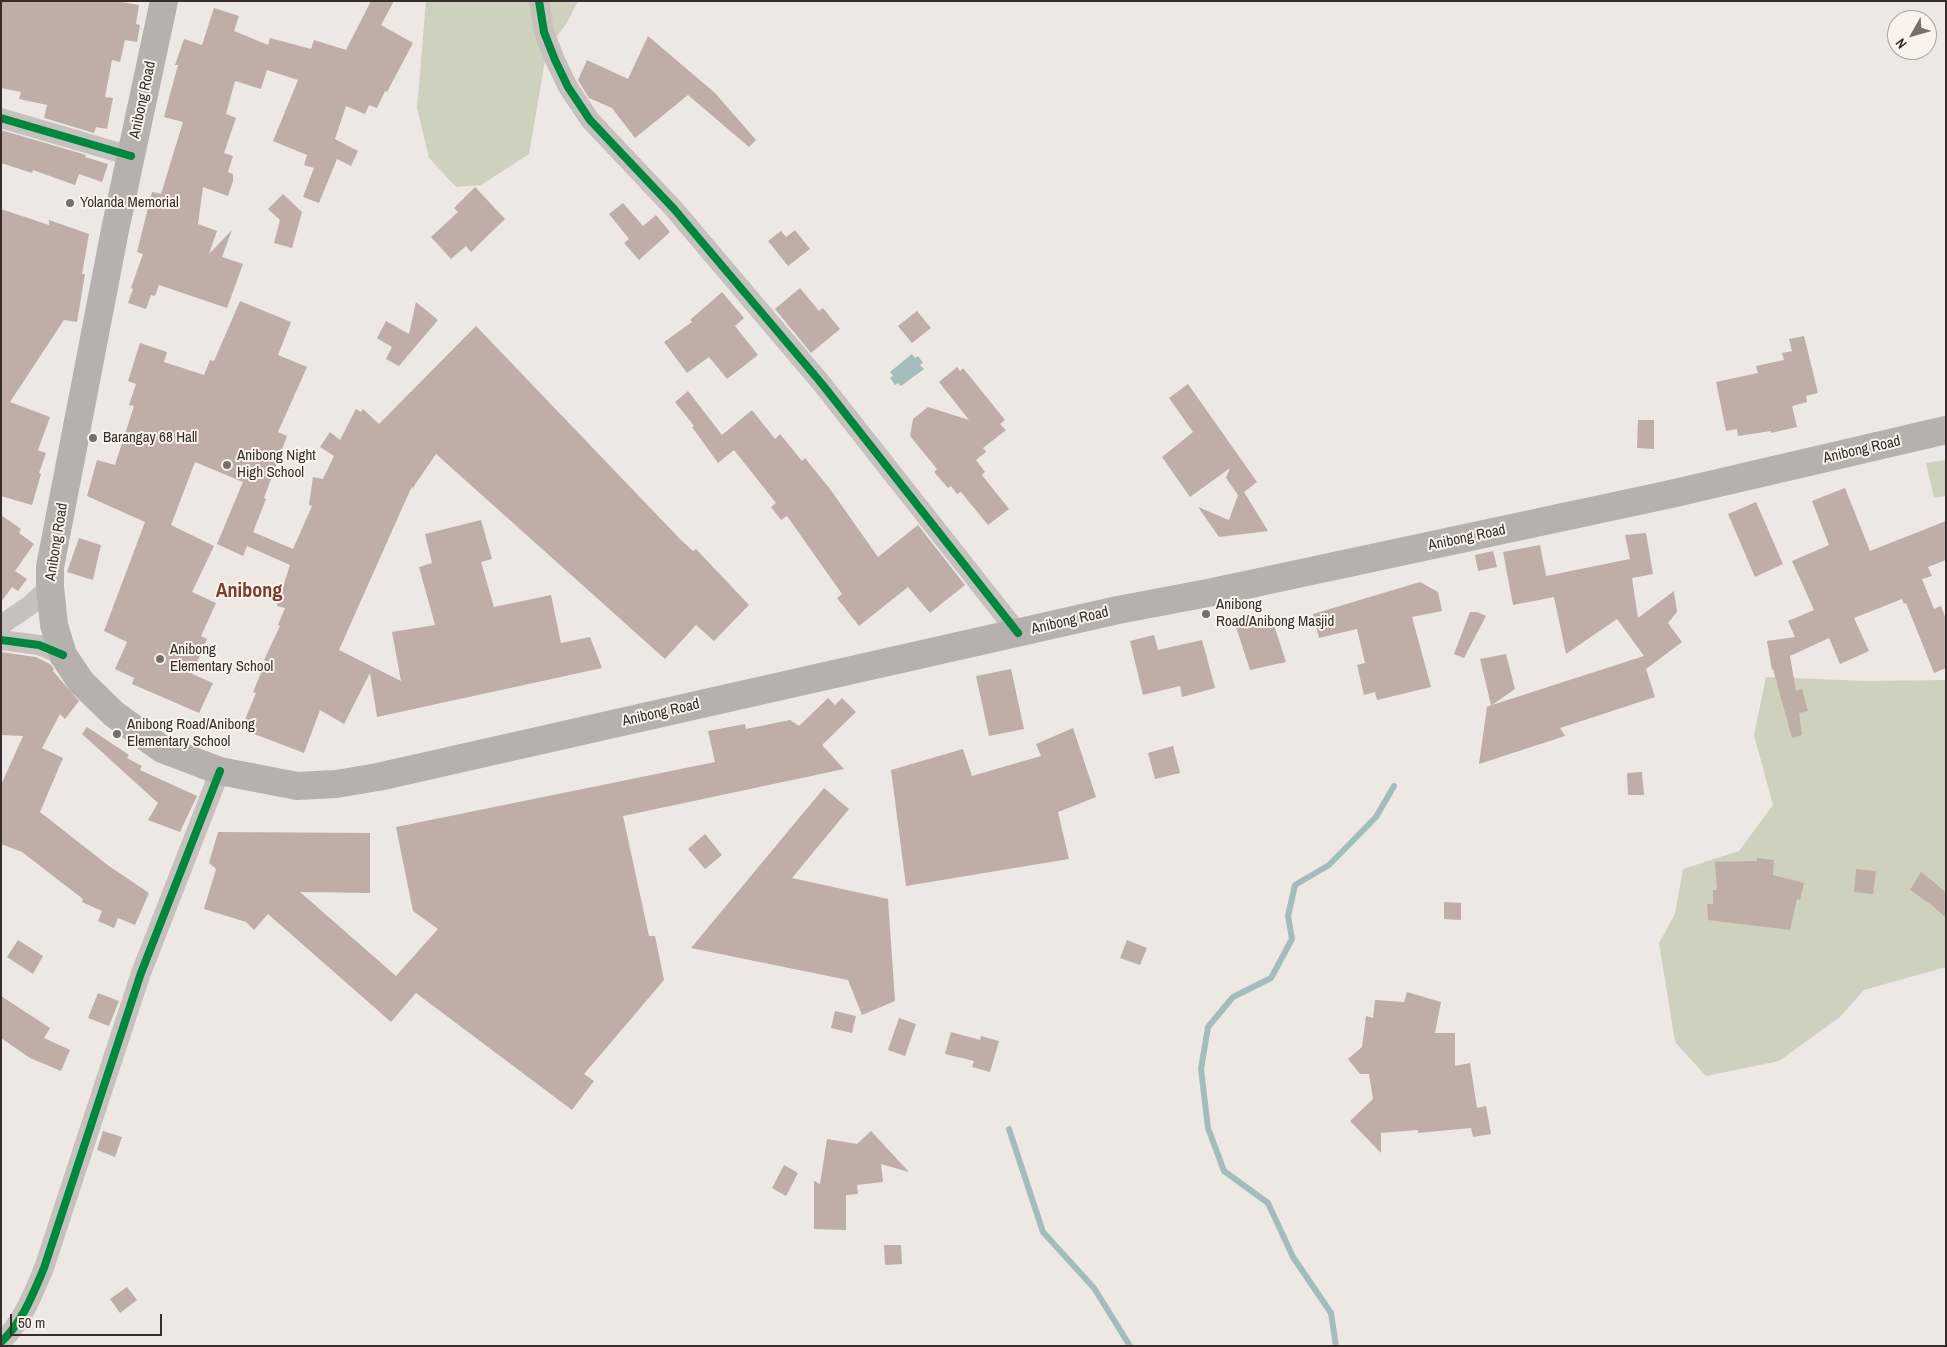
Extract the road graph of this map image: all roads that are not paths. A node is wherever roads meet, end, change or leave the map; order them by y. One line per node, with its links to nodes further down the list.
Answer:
1 (164, 1): 4 (main road, Anibong Road)
2 (539, 1): 8 (street)
3 (1, 118): 4 (street)
4 (132, 156): 6 (main road, Anibong Road)
5 (1946, 430): 8 (main road, Anibong Road)
6 (50, 587): 7 (street); 10 (main road, Anibong Road)
7 (1, 625)
8 (1018, 633): 11 (main road, Anibong Road)
9 (1, 640): 10 (street)
10 (63, 655): 11 (main road, Anibong Road)
11 (220, 771): 12 (street)
12 (1, 1342)

